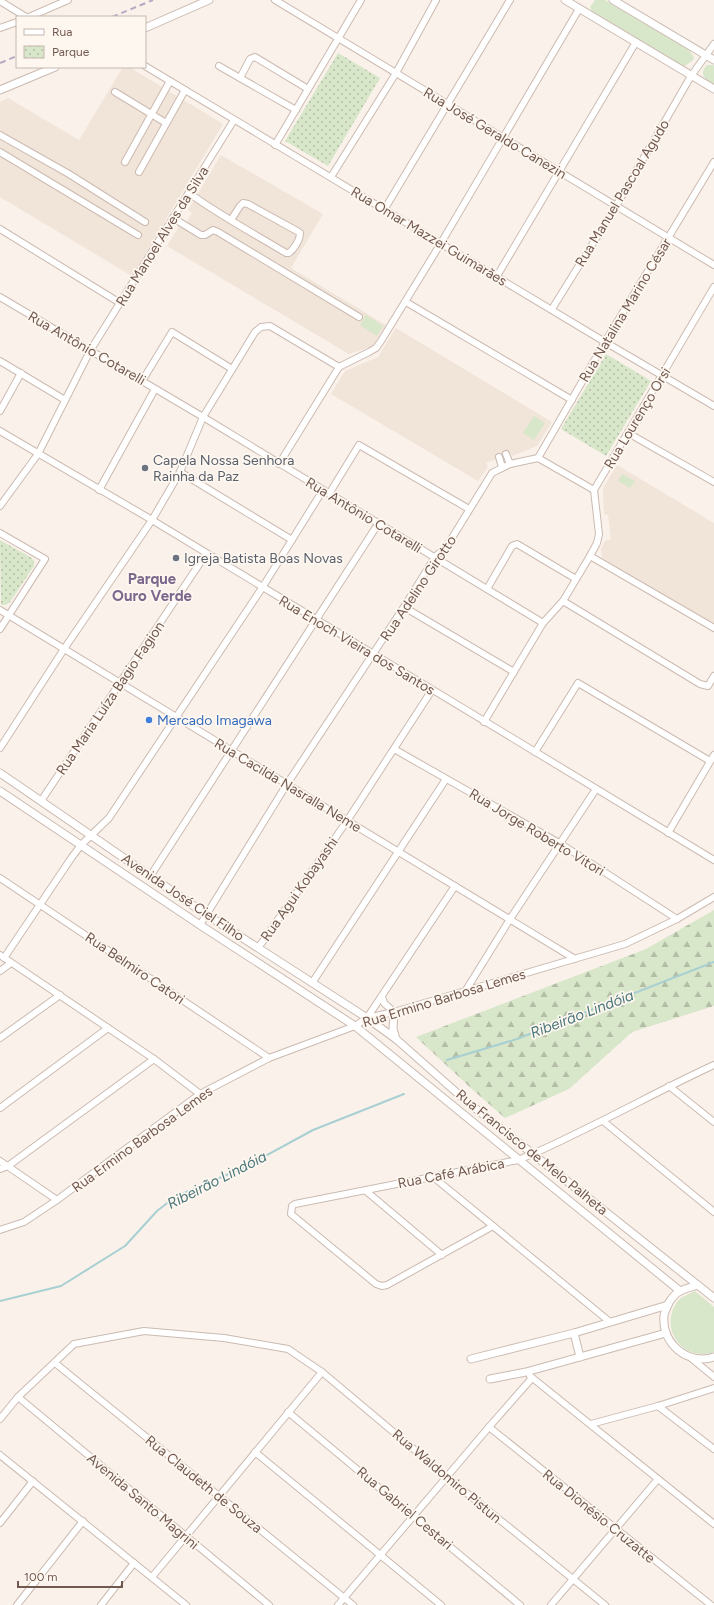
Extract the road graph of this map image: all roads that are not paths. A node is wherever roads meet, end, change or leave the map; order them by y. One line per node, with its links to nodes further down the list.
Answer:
1 (68, 0): 12 (street)
2 (209, 0): 15 (street)
3 (275, 0): 16 (street, Rua José Geraldo Canezin)
4 (361, 0): 16 (street)
5 (436, 0): 24 (street)
6 (510, 0): 33 (street)
7 (565, 0): 10 (street)
8 (614, 0): 19 (street)
9 (0, 1): 11 (street)
10 (579, 9): 17 (street); 39 (street)
11 (24, 16)
12 (31, 16)
13 (16, 22): 14 (street)
14 (0, 28)
15 (146, 28)
16 (338, 39): 24 (street, Rua José Geraldo Canezin); 28 (street)
17 (636, 42): 25 (street); 44 (street)
18 (714, 44): 19 (street, Rua Manuel Pascoal Agudo)
19 (706, 54): 20 (street); 25 (street, Rua Manuel Pascoal Agudo)
20 (714, 60)
21 (219, 66): 26 (street)
22 (146, 67): 27 (street, Rua Omar Mazzei Guimarães)
23 (53, 68): 30 (street)
24 (396, 73): 33 (street, Rua José Geraldo Canezin); 46 (street)
25 (691, 76): 29 (street); 48 (street, Rua Manuel Pascoal Agudo)
26 (240, 78): 28 (street); 34 (street)
27 (170, 81): 31 (street, Rua Omar Mazzei Guimarães); 35 (street)
28 (308, 89): 34 (street)
29 (714, 89)
30 (0, 90)
31 (185, 90): 36 (street, Rua Omar Mazzei Guimarães); 37 (street)
32 (115, 92): 35 (street)
33 (448, 104): 39 (street, Rua José Geraldo Canezin); 49 (street)
34 (296, 110): 40 (street)
35 (151, 114): 37 (street); 42 (street)
36 (234, 120): 40 (street, Rua Omar Mazzei Guimarães); 47 (street, Rua Manoel Alves da Silva)
37 (166, 123): 45 (street)
38 (0, 135): 52 (street)
39 (504, 138): 44 (street, Rua José Geraldo Canezin); 56 (street)
40 (275, 145): 46 (street, Rua Omar Mazzei Guimarães)
41 (0, 152): 54 (street)
42 (124, 162)
43 (714, 162): 55 (street, Rua Natalina Marino César)
44 (558, 171): 48 (street, Rua José Geraldo Canezin); 58 (street)
45 (139, 172)
46 (331, 177): 49 (street, Rua Omar Mazzei Guimarães)
47 (189, 193): 50 (street, Rua Manoel Alves da Silva); 51 (street)
48 (616, 206): 55 (street, Rua José Geraldo Canezin); 63 (street, Rua Manuel Pascoal Agudo)
49 (384, 210): 56 (street, Rua Omar Mazzei Guimarães)
50 (173, 218): 62 (street, Rua Manoel Alves da Silva); 64 (street)
51 (232, 220): 51 (street)
52 (146, 222)
53 (0, 229): 62 (street)
54 (138, 235)
55 (668, 237): 57 (street, Rua José Geraldo Canezin); 65 (street, Rua Natalina Marino César)
56 (441, 243): 58 (street, Rua Omar Mazzei Guimarães); 61 (street)
57 (714, 265)
58 (497, 276): 63 (street, Rua Omar Mazzei Guimarães)
59 (714, 287): 71 (street, Rua Lourenço Orsi)
60 (0, 298): 66 (street, Rua Antônio Cotarelli)
61 (406, 302): 68 (street); 75 (street)
62 (120, 303): 66 (street, Rua Manoel Alves da Silva)
63 (552, 309): 65 (street, Rua Omar Mazzei Guimarães)
64 (359, 317)
65 (605, 342): 71 (street, Rua Omar Mazzei Guimarães); 75 (street, Rua Natalina Marino César)
66 (90, 351): 72 (street, Rua Antônio Cotarelli); 74 (street, Rua Manoel Alves da Silva)
67 (0, 361): 70 (street)
68 (339, 367): 69 (street); 85 (street)
69 (232, 369): 72 (street); 78 (street)
70 (21, 374): 74 (street); 77 (street)
71 (662, 375): 76 (street, Rua Omar Mazzei Guimarães); 80 (street, Rua Lourenço Orsi)
72 (142, 381): 73 (street, Rua Antônio Cotarelli)
73 (155, 388): 78 (street, Rua Antônio Cotarelli); 90 (street)
74 (65, 400): 81 (street, Rua Manoel Alves da Silva)
75 (572, 400): 84 (street, Rua Natalina Marino César)
76 (714, 406)
77 (0, 411)
78 (203, 417): 85 (street, Rua Antônio Cotarelli); 88 (street)
79 (0, 431): 81 (street, Rua Enoch Vieira dos Santos)
80 (628, 433): 89 (street); 92 (street, Rua Lourenço Orsi)
81 (38, 454): 90 (street, Rua Enoch Vieira dos Santos); 94 (street, Rua Manoel Alves da Silva)
82 (506, 454): 86 (street)
83 (499, 457): 87 (street)
84 (538, 458): 86 (street, Rua Adelino Girotto); 92 (street)
85 (279, 464): 91 (street, Rua Antônio Cotarelli)
86 (510, 464): 87 (street, Rua Adelino Girotto)
87 (502, 467): 95 (street, Rua Adelino Girotto)
88 (180, 472): 96 (street); 99 (street)
89 (714, 482)
90 (99, 490): 96 (street, Rua Enoch Vieira dos Santos)
91 (323, 490): 93 (street, Rua Antônio Cotarelli); 99 (street)
92 (594, 490): 101 (street)
93 (329, 494): 95 (street); 97 (street, Rua Antônio Cotarelli)
94 (0, 506)
95 (470, 510): 102 (street, Rua Adelino Girotto)
96 (152, 520): 100 (street, Rua Enoch Vieira dos Santos); 114 (street)
97 (378, 524): 102 (street, Rua Antônio Cotarelli); 110 (street)
98 (0, 533): 109 (street)
99 (292, 540): 104 (street)
100 (206, 554): 104 (street, Rua Enoch Vieira dos Santos); 118 (street, Rua Maria Luíza Bagio Fagion)
101 (590, 556): 103 (street); 112 (street)
102 (435, 557): 105 (street, Rua Antônio Cotarelli); 107 (street, Rua Adelino Girotto)
103 (576, 579): 105 (street); 106 (street)
104 (262, 588): 110 (street, Rua Enoch Vieira dos Santos); 120 (street)
105 (487, 589): 111 (street, Rua Antônio Cotarelli)
106 (563, 601): 111 (street); 117 (street)
107 (404, 607): 115 (street, Rua Adelino Girotto); 116 (street)
108 (0, 610): 109 (street, Rua Cacilda Nasralla Neme)
109 (9, 615): 113 (street); 114 (street, Rua Cacilda Nasralla Neme)
110 (316, 621): 115 (street, Rua Enoch Vieira dos Santos); 124 (street)
111 (543, 623): 116 (street)
112 (714, 628)
113 (0, 629)
114 (64, 649): 118 (street, Rua Cacilda Nasralla Neme); 122 (street)
115 (373, 655): 119 (street, Rua Enoch Vieira dos Santos); 129 (street, Rua Adelino Girotto)
116 (514, 672): 121 (street)
117 (714, 676)
118 (121, 683): 120 (street, Rua Cacilda Nasralla Neme); 132 (street, Rua Maria Luíza Bagio Fagion)
119 (432, 690): 121 (street, Rua Enoch Vieira dos Santos); 123 (street, Rua Agui Kobayashi)
120 (177, 718): 124 (street, Rua Cacilda Nasralla Neme); 135 (street)
121 (484, 722): 125 (street, Rua Enoch Vieira dos Santos)
122 (0, 748)
123 (394, 749): 128 (street, Rua Jorge Roberto Vitori); 133 (street, Rua Agui Kobayashi)
124 (231, 751): 129 (street, Rua Cacilda Nasralla Neme); 140 (street)
125 (535, 752): 126 (street); 130 (street, Rua Enoch Vieira dos Santos)
126 (712, 758): 134 (street)
127 (0, 774): 132 (street, Avenida José Ciel Filho)
128 (446, 779): 136 (street, Rua Jorge Roberto Vitori); 138 (street)
129 (287, 784): 133 (street, Rua Cacilda Nasralla Neme); 145 (street, Rua Adelino Girotto)
130 (596, 789): 134 (street, Rua Enoch Vieira dos Santos); 136 (street)
131 (0, 791): 137 (street, Avenida José Ciel Filho)
132 (41, 801): 135 (street, Avenida José Ciel Filho)
133 (347, 820): 138 (street, Rua Cacilda Nasralla Neme); 149 (street, Rua Agui Kobayashi)
134 (668, 833): 139 (street, Rua Enoch Vieira dos Santos)
135 (92, 835): 137 (street); 140 (street, Avenida José Ciel Filho)
136 (561, 844): 146 (street); 147 (street, Rua Jorge Roberto Vitori)
137 (81, 846): 144 (street); 148 (street, Avenida José Ciel Filho)
138 (400, 852): 142 (street, Rua Cacilda Nasralla Neme); 154 (street)
139 (714, 860)
140 (151, 875): 145 (street, Avenida José Ciel Filho)
141 (0, 878): 144 (street, Rua Belmiro Catori)
142 (455, 886): 146 (street, Rua Cacilda Nasralla Neme); 157 (street)
143 (714, 897): 147 (street, Rua Ermino Barbosa Lemes)
144 (40, 905): 150 (street); 164 (street, Rua Belmiro Catori)
145 (207, 915): 148 (street, Rua Adelino Girotto); 149 (street, Avenida José Ciel Filho)
146 (510, 919): 151 (street, Rua Cacilda Nasralla Neme); 155 (street)
147 (677, 919): 151 (street, Rua Ermino Barbosa Lemes)
148 (200, 925): 160 (street, Avenida José Ciel Filho)
149 (258, 948): 154 (street, Avenida José Ciel Filho)
150 (2, 957): 152 (street)
151 (575, 959): 155 (street, Rua Ermino Barbosa Lemes)
152 (11, 963): 153 (street); 156 (street)
153 (0, 971)
154 (312, 983): 159 (street, Avenida José Ciel Filho)
155 (466, 990): 158 (street, Rua Ermino Barbosa Lemes)
156 (60, 995): 161 (street); 162 (street)
157 (382, 997): 158 (street); 159 (street)
158 (394, 1012): 159 (street, Rua Ermino Barbosa Lemes); 163 (street)
159 (367, 1018): 160 (street, Rua Ermino Barbosa Lemes); 163 (street, Rua Francisco de Melo Palheta)
160 (355, 1026): 164 (street, Rua Ermino Barbosa Lemes); 173 (street, Rua Francisco de Melo Palheta)
161 (108, 1028): 165 (street); 169 (street)
162 (0, 1038)
163 (396, 1039): 172 (street, Rua Francisco de Melo Palheta)
164 (269, 1058): 168 (street, Rua Ermino Barbosa Lemes)
165 (154, 1059): 168 (street); 175 (street)
166 (714, 1065): 167 (street, Rua Café Arábica)
167 (669, 1086): 170 (street, Rua Café Arábica); 171 (street)
168 (200, 1094): 179 (street, Rua Ermino Barbosa Lemes)
169 (0, 1108)
170 (602, 1121): 172 (street, Rua Café Arábica); 180 (street)
171 (714, 1122)
172 (532, 1155): 173 (street, Rua Café Arábica); 184 (street, Rua Francisco de Melo Palheta)
173 (518, 1160): 177 (street, Rua Café Arábica); 185 (street, Rua Francisco de Melo Palheta)
174 (0, 1161): 175 (street)
175 (8, 1166): 176 (street); 179 (street)
176 (0, 1169)
177 (432, 1176): 178 (street, Rua Café Arábica); 181 (street)
178 (366, 1191): 183 (street); 183 (street, Rua Café Arábica)
179 (57, 1200): 182 (street, Rua Ermino Barbosa Lemes)
180 (714, 1212)
181 (493, 1226): 183 (street); 188 (street)
182 (0, 1230)
183 (442, 1255)
184 (698, 1285): 185 (street); 186 (street, Rua Francisco de Melo Palheta)
185 (680, 1291): 187 (street)
186 (714, 1298)
187 (668, 1306): 188 (street); 190 (street)
188 (610, 1322): 189 (street)
189 (574, 1333): 191 (street); 194 (street)
190 (666, 1333): 191 (street); 193 (street)
191 (580, 1357): 197 (street)
192 (714, 1357): 193 (street)
193 (691, 1358): 198 (street)
194 (471, 1359)
195 (55, 1363): 196 (street, Rua Waldomiro Pistun); 202 (street); 214 (street, Rua Claudeth de Souza)
196 (322, 1372): 204 (street); 211 (street, Rua Waldomiro Pistun)
197 (526, 1372): 199 (street); 200 (street)
198 (714, 1377)
199 (532, 1378): 206 (street); 207 (street)
200 (490, 1379)
201 (714, 1388): 203 (street)
202 (18, 1398): 205 (street); 220 (street, Avenida Santo Magrini)
203 (658, 1406): 206 (street); 208 (street)
204 (288, 1412): 209 (street); 215 (street, Rua Gabriel Cestari)
205 (0, 1419)
206 (591, 1424): 212 (street)
207 (488, 1427): 211 (street); 219 (street, Rua Dionésio Cruzatte)
208 (714, 1449)
209 (255, 1452): 214 (street); 221 (street)
210 (0, 1455): 213 (street)
211 (447, 1477): 215 (street); 224 (street, Rua Waldomiro Pistun)
212 (658, 1479): 218 (street); 219 (street)
213 (33, 1481): 216 (street); 217 (street)
214 (218, 1497): 220 (street); 225 (street, Rua Claudeth de Souza)
215 (414, 1516): 221 (street); 233 (street, Rua Gabriel Cestari)
216 (83, 1522): 222 (street); 226 (street)
217 (0, 1523)
218 (714, 1524)
219 (615, 1530): 224 (street); 236 (street, Rua Dionésio Cruzatte)
220 (186, 1536): 223 (street); 229 (street, Avenida Santo Magrini)
221 (380, 1555): 225 (street); 232 (street)
222 (134, 1563): 223 (street); 227 (street)
223 (152, 1577): 228 (street)
224 (573, 1580): 234 (street); 235 (street, Rua Waldomiro Pistun)
225 (344, 1598): 230 (street); 231 (street, Rua Claudeth de Souza)
226 (17, 1605)
227 (101, 1605)
228 (186, 1605)
229 (269, 1605)
230 (338, 1605)
231 (353, 1605)
232 (441, 1605)
233 (520, 1605)
234 (551, 1605)
235 (606, 1605)
236 (711, 1605)

